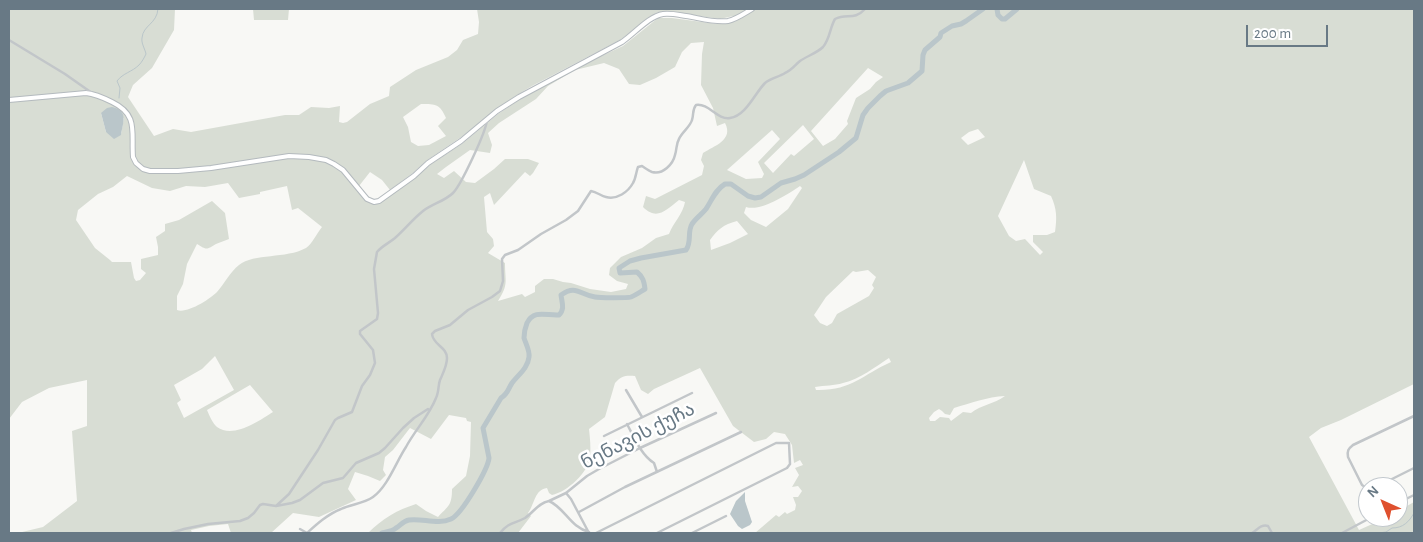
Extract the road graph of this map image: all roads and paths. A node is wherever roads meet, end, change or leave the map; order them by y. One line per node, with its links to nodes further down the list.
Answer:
1 (752, 9): 6 (street)
2 (865, 9): 9 (street)
3 (9, 40): 4 (street)
4 (94, 94): 5 (street); 6 (street)
5 (9, 100)
6 (488, 120): 23 (street)
7 (626, 390): 11 (street)
8 (692, 393): 11 (street)
9 (430, 408): 23 (street); 30 (street)
10 (716, 413): 16 (street, ნენავის ქუჩა)
11 (642, 417): 13 (street)
12 (1414, 417): 19 (street)
13 (627, 424): 15 (street); 16 (street)
14 (741, 432): 18 (street)
15 (604, 436)
16 (640, 448): 18 (street); 21 (street, ნენავის ქუჩა)
17 (1414, 468): 20 (street)
18 (657, 472): 24 (street)
19 (1358, 477)
20 (1396, 477)
21 (566, 493): 22 (street, ნენავის ქუჩა); 24 (street)
22 (548, 501): 31 (street, ნენავის ქუჩა); 32 (street)
23 (276, 506): 29 (street)
24 (579, 512): 32 (street)
25 (726, 516): 35 (street)
26 (1358, 524): 38 (street)
27 (300, 529): 30 (street)
28 (662, 532): 33 (street); 34 (street)
29 (171, 533)
30 (306, 533)
31 (500, 533)
32 (590, 533)
33 (596, 533)
34 (658, 533)
35 (692, 533)
36 (1252, 533): 37 (street)
37 (1272, 533)
38 (1342, 533)

